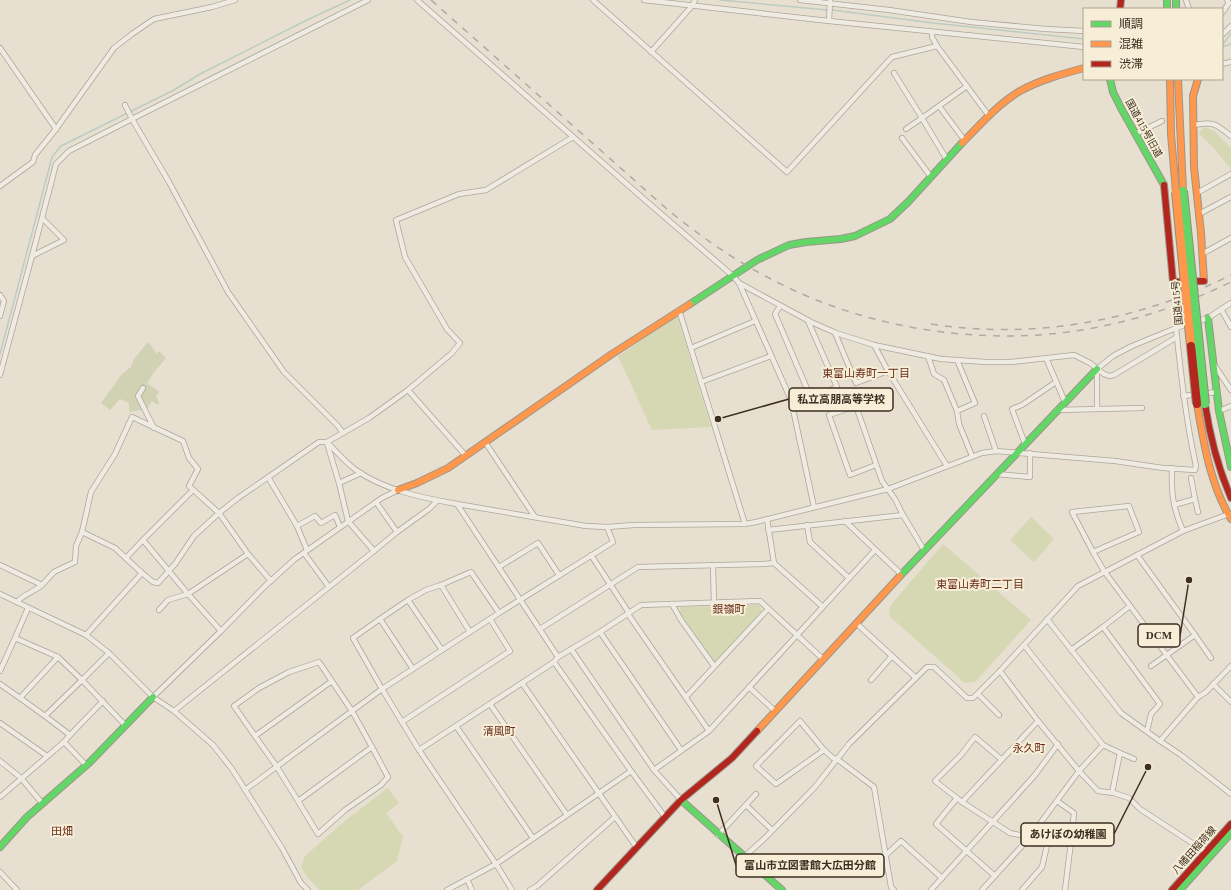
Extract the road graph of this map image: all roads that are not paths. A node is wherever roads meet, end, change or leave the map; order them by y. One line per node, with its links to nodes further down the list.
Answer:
1 (235, 0): 35 (street)
2 (368, 0): 32 (street)
3 (417, 0): 39 (street)
4 (593, 0): 20 (street)
5 (644, 0): 10 (street)
6 (695, 0): 10 (street)
7 (800, 0): 9 (street)
8 (1227, 0): 11 (street)
9 (830, 2): 12 (street); 14 (street)
10 (692, 6): 12 (street); 20 (street)
11 (1223, 12)
12 (829, 21): 15 (street)
13 (1231, 26): 16 (street)
14 (1083, 31)
15 (932, 32): 17 (street); 18 (street)
16 (1223, 34)
17 (937, 46): 20 (street); 27 (street)
18 (1083, 47)
19 (0, 48): 35 (street)
20 (651, 52)
21 (1083, 68): 30 (main road)
22 (894, 73): 31 (street)
23 (1110, 80): 37 (main road, 国道415号旧道)
24 (1170, 80): 46 (main road, 国道415号)
25 (1178, 80): 46 (main road, 国道415号)
26 (1198, 80): 34 (main road)
27 (967, 86): 29 (street); 30 (street)
28 (125, 105): 32 (street)
29 (939, 106): 31 (street); 41 (street)
30 (989, 116): 41 (main road)
31 (922, 118): 36 (street); 42 (street)
32 (132, 119): 50 (street); 98 (street)
33 (1162, 121): 37 (street)
34 (1194, 125): 38 (street); 47 (main road)
35 (56, 129): 45 (street)
36 (906, 129)
37 (1135, 134): 52 (main road, 国道415号旧道)
38 (1231, 136)
39 (573, 137): 54 (street); 82 (street)
40 (902, 138): 44 (street)
41 (965, 141): 42 (main road)
42 (946, 160): 44 (main road)
43 (1231, 174): 47 (street)
44 (931, 177): 54 (main road)
45 (0, 186)
46 (1180, 192): 88 (main road, 国道415号, bridge)
47 (1197, 193): 49 (main road)
48 (1231, 197): 49 (street)
49 (1199, 214): 52 (main road)
50 (42, 218): 53 (street); 53 (street)
51 (1231, 238): 52 (street)
52 (1202, 254)
53 (32, 256): 78 (street)
54 (733, 276): 55 (street); 60 (main road)
55 (739, 283): 58 (street); 63 (street)
56 (0, 295): 61 (street)
57 (1231, 303): 59 (street)
58 (780, 306): 64 (street); 64 (street)
59 (1221, 309): 62 (street); 65 (street)
60 (679, 310): 70 (street); 100 (main road)
61 (0, 316)
62 (1208, 318): 66 (street); 75 (main road)
63 (755, 320): 70 (street); 71 (street)
64 (808, 321): 67 (street)
65 (1231, 327)
66 (1176, 328): 68 (street); 76 (street)
67 (834, 333): 69 (street); 77 (street)
68 (1177, 337): 76 (street); 85 (street)
69 (874, 345): 72 (street); 77 (street)
70 (691, 348): 79 (street)
71 (771, 356): 79 (street); 125 (street)
72 (928, 356): 74 (street); 94 (street)
73 (1046, 358): 74 (street); 76 (street); 80 (street)
74 (957, 360): 94 (street)
75 (1214, 365): 83 (street); 84 (main road)
76 (1097, 369): 86 (main road); 93 (street)
77 (888, 371): 109 (street)
78 (0, 375)
79 (701, 382): 134 (street)
80 (1056, 382): 86 (street); 101 (street)
81 (143, 388): 97 (street)
82 (408, 390): 98 (street); 105 (street)
83 (1231, 390)
84 (1217, 392): 85 (street); 95 (main road)
85 (1183, 396): 110 (street)
86 (1065, 402): 92 (main road)
87 (867, 404): 89 (street)
88 (1201, 404): 119 (main road, 国道415号); 129 (main road, 国道415号)
89 (856, 406): 108 (street); 108 (street)
90 (1231, 406): 95 (street)
91 (1142, 408): 93 (street)
92 (1057, 410): 93 (street); 101 (main road)
93 (1097, 410)
94 (957, 411): 106 (street)
95 (1219, 411): 107 (main road)
96 (984, 416): 102 (street)
97 (154, 428): 117 (street); 141 (street)
98 (343, 433): 99 (street)
99 (327, 442): 111 (street); 113 (street); 115 (street)
100 (485, 442): 105 (main road); 130 (street)
101 (1025, 444): 103 (main road)
102 (996, 451): 103 (street); 106 (street)
103 (1017, 453): 104 (street); 112 (main road)
104 (1030, 454): 110 (street); 112 (street)
105 (466, 456): 118 (main road)
106 (972, 456): 109 (street)
107 (1230, 463)
108 (876, 465): 116 (street)
109 (947, 466): 116 (street)
110 (1172, 468): 124 (street)
111 (361, 473): 115 (street); 118 (street)
112 (997, 474): 145 (main road)
113 (268, 477): 127 (street); 136 (street)
114 (1191, 478): 120 (street)
115 (339, 483): 132 (street)
116 (888, 489): 125 (street); 128 (street)
117 (193, 490): 127 (street); 143 (street)
118 (398, 490): 121 (street); 122 (street)
119 (1231, 498)
120 (1194, 499): 124 (street); 126 (street)
121 (437, 501): 123 (street); 142 (street)
122 (376, 502): 132 (street); 142 (street)
123 (457, 504): 130 (street); 156 (street)
124 (1174, 504): 140 (street)
125 (814, 507): 131 (street)
126 (1198, 512)
127 (219, 513): 149 (street); 157 (street)
128 (902, 515): 133 (street); 145 (street)
129 (1230, 516): 140 (street)
130 (535, 517): 138 (street)
131 (766, 519): 134 (street); 139 (street)
132 (348, 521): 137 (street); 147 (street)
133 (845, 521): 135 (street); 144 (street)
134 (745, 524): 138 (street)
135 (807, 525): 139 (street); 162 (street)
136 (297, 526): 137 (street); 146 (street)
137 (340, 527): 146 (street)
138 (607, 527): 150 (street)
139 (768, 530): 153 (street)
140 (1183, 530): 151 (street)
141 (82, 532): 152 (street); 165 (street)
142 (397, 532): 147 (street)
143 (143, 540): 152 (street); 157 (street)
144 (875, 550): 160 (street); 162 (street)
145 (924, 550): 160 (main road)
146 (305, 551): 163 (street); 167 (street)
147 (374, 551): 167 (street)
148 (1093, 552): 148 (street); 158 (street)
149 (248, 554): 163 (street); 169 (street)
150 (591, 555): 161 (street); 164 (street)
151 (1137, 555): 158 (street); 193 (street)
152 (126, 558): 159 (street)
153 (774, 563): 155 (street); 175 (street)
154 (0, 565): 165 (street)
155 (713, 565): 164 (street); 173 (street)
156 (499, 568): 161 (street); 171 (street)
157 (169, 571): 159 (street); 169 (street)
158 (1104, 571): 176 (street); 184 (street)
159 (142, 573): 191 (street)
160 (901, 574): 185 (main road)
161 (559, 575): 171 (street)
162 (849, 578): 175 (street)
163 (271, 581): 188 (street)
164 (610, 584): 181 (street); 187 (street)
165 (42, 585): 172 (street)
166 (441, 585): 170 (street); 180 (street); 189 (street)
167 (329, 587): 230 (street)
168 (0, 594): 172 (street)
169 (188, 594): 179 (street); 188 (street)
170 (408, 600): 182 (street); 197 (street)
171 (520, 600): 180 (street); 187 (street)
172 (17, 602): 177 (street)
173 (714, 603): 174 (street); 178 (street)
174 (672, 604): 181 (street); 207 (street)
175 (823, 606): 192 (street)
176 (1130, 606): 186 (street); 201 (street)
177 (28, 608): 191 (street); 194 (street)
178 (768, 609): 192 (street); 207 (street)
179 (158, 610)
180 (499, 613): 183 (street)
181 (628, 613): 190 (street); 224 (street)
182 (380, 619): 210 (street); 221 (street)
183 (490, 619): 189 (street); 236 (street)
184 (1047, 619): 195 (street); 198 (street)
185 (856, 623): 200 (street); 205 (main road)
186 (1103, 627): 198 (street); 241 (street)
187 (540, 629): 203 (street)
188 (221, 631): 223 (street)
189 (470, 632): 197 (street)
190 (600, 632): 196 (street); 250 (street)
191 (86, 635): 199 (street)
192 (797, 635): 205 (street); 220 (street)
193 (1195, 635): 201 (street); 204 (street)
194 (14, 638): 202 (street); 211 (street)
195 (1024, 644): 212 (street); 247 (street)
196 (571, 649): 203 (street); 260 (street)
197 (442, 650): 210 (street)
198 (1071, 650): 241 (street)
199 (109, 653): 214 (street); 223 (street)
200 (892, 656): 213 (street); 215 (street)
201 (1167, 656): 208 (street); 225 (street)
202 (58, 657): 214 (street); 226 (street)
203 (558, 657): 206 (street)
204 (1211, 658)
205 (823, 659): 231 (main road)
206 (554, 662): 217 (street); 261 (street)
207 (714, 666): 224 (street)
208 (1151, 666)
209 (1231, 666): 219 (street)
210 (413, 669): 221 (street)
211 (0, 671)
212 (1000, 671): 222 (street); 235 (street)
213 (916, 678): 222 (street); 254 (street)
214 (82, 680): 227 (street); 234 (street)
215 (871, 680)
216 (332, 681): 232 (street); 243 (street); 243 (street)
217 (522, 683): 229 (street); 265 (street)
218 (0, 684): 226 (street)
219 (1213, 684): 225 (street); 228 (street)
220 (749, 687): 231 (street); 240 (street)
221 (382, 689): 232 (street); 236 (street)
222 (978, 694): 233 (street)
223 (153, 697): 230 (street); 238 (main road)
224 (686, 697): 240 (street)
225 (1198, 697): 244 (street)
226 (20, 698): 234 (street)
227 (103, 701): 238 (street); 242 (street)
228 (1231, 702)
229 (490, 704): 239 (street); 277 (street)
230 (174, 711): 264 (street)
231 (775, 711): 271 (main road)
232 (352, 712): 248 (street); 259 (street)
233 (999, 715)
234 (45, 716): 242 (street)
235 (1038, 721): 246 (street); 255 (street)
236 (402, 722): 249 (street)
237 (0, 723): 253 (street)
238 (126, 725): 258 (main road)
239 (456, 726): 249 (street); 286 (street)
240 (709, 731): 250 (street)
241 (1146, 731): 244 (street)
242 (70, 735): 245 (street)
243 (255, 736): 259 (street)
244 (1160, 741): 268 (street)
245 (64, 742): 253 (street); 258 (street)
246 (1058, 744): 262 (street); 280 (street)
247 (1103, 745): 252 (street); 262 (street)
248 (372, 747): 272 (street); 272 (street)
249 (419, 750): 295 (street)
250 (681, 750): 260 (street)
251 (824, 750): 251 (street); 254 (street)
252 (1120, 754): 256 (street); 266 (street)
253 (47, 756): 263 (street)
254 (837, 759): 282 (street); 293 (street)
255 (1001, 759): 270 (street); 274 (street)
256 (1134, 759)
257 (0, 762): 263 (street)
258 (86, 765): 275 (main road)
259 (277, 767): 264 (street); 272 (street)
260 (654, 770): 271 (street)
261 (631, 771): 265 (street); 279 (street)
262 (1079, 771): 266 (street); 273 (street)
263 (21, 778): 269 (street); 275 (street)
264 (245, 790): 301 (street)
265 (599, 793): 277 (street); 278 (street)
266 (1112, 793): 292 (street)
267 (756, 794): 276 (street)
268 (1231, 794)
269 (0, 797)
270 (957, 798): 274 (street); 291 (street)
271 (681, 800): 279 (main road); 284 (main road)
272 (298, 801)
273 (1057, 801): 285 (street); 288 (street)
274 (962, 802): 280 (street)
275 (42, 803): 289 (main road)
276 (746, 805): 282 (street); 284 (street)
277 (567, 815): 286 (street)
278 (615, 817): 290 (street); 305 (street)
279 (665, 817): 290 (main road)
280 (993, 821): 285 (street); 291 (street)
281 (1231, 824): 292 (main road, 八幡田稲荷線)
282 (772, 830): 294 (street)
283 (1231, 833): 314 (main road, 八幡田稲荷線)
284 (718, 835): 294 (main road)
285 (1030, 837): 287 (street); 297 (street)
286 (533, 838): 295 (street)
287 (1048, 840): 288 (street); 311 (street)
288 (1071, 842): 312 (street)
289 (0, 847)
290 (637, 848): 306 (main road)
291 (966, 851): 297 (street); 298 (street)
292 (1206, 852): 313 (main road, 八幡田稲荷線)
293 (886, 855): 298 (street); 308 (street)
294 (744, 857): 307 (main road)
295 (496, 864): 299 (street); 304 (street)
296 (0, 872): 300 (street)
297 (995, 876): 310 (street)
298 (942, 878): 309 (street)
299 (467, 879): 302 (street); 303 (street)
300 (17, 890)
301 (308, 890)
302 (447, 890)
303 (472, 890)
304 (512, 890)
305 (530, 890)
306 (597, 890)
307 (782, 890)
308 (894, 890)
309 (931, 890)
310 (983, 890)
311 (1022, 890)
312 (1065, 890)
313 (1172, 890)
314 (1180, 890)

